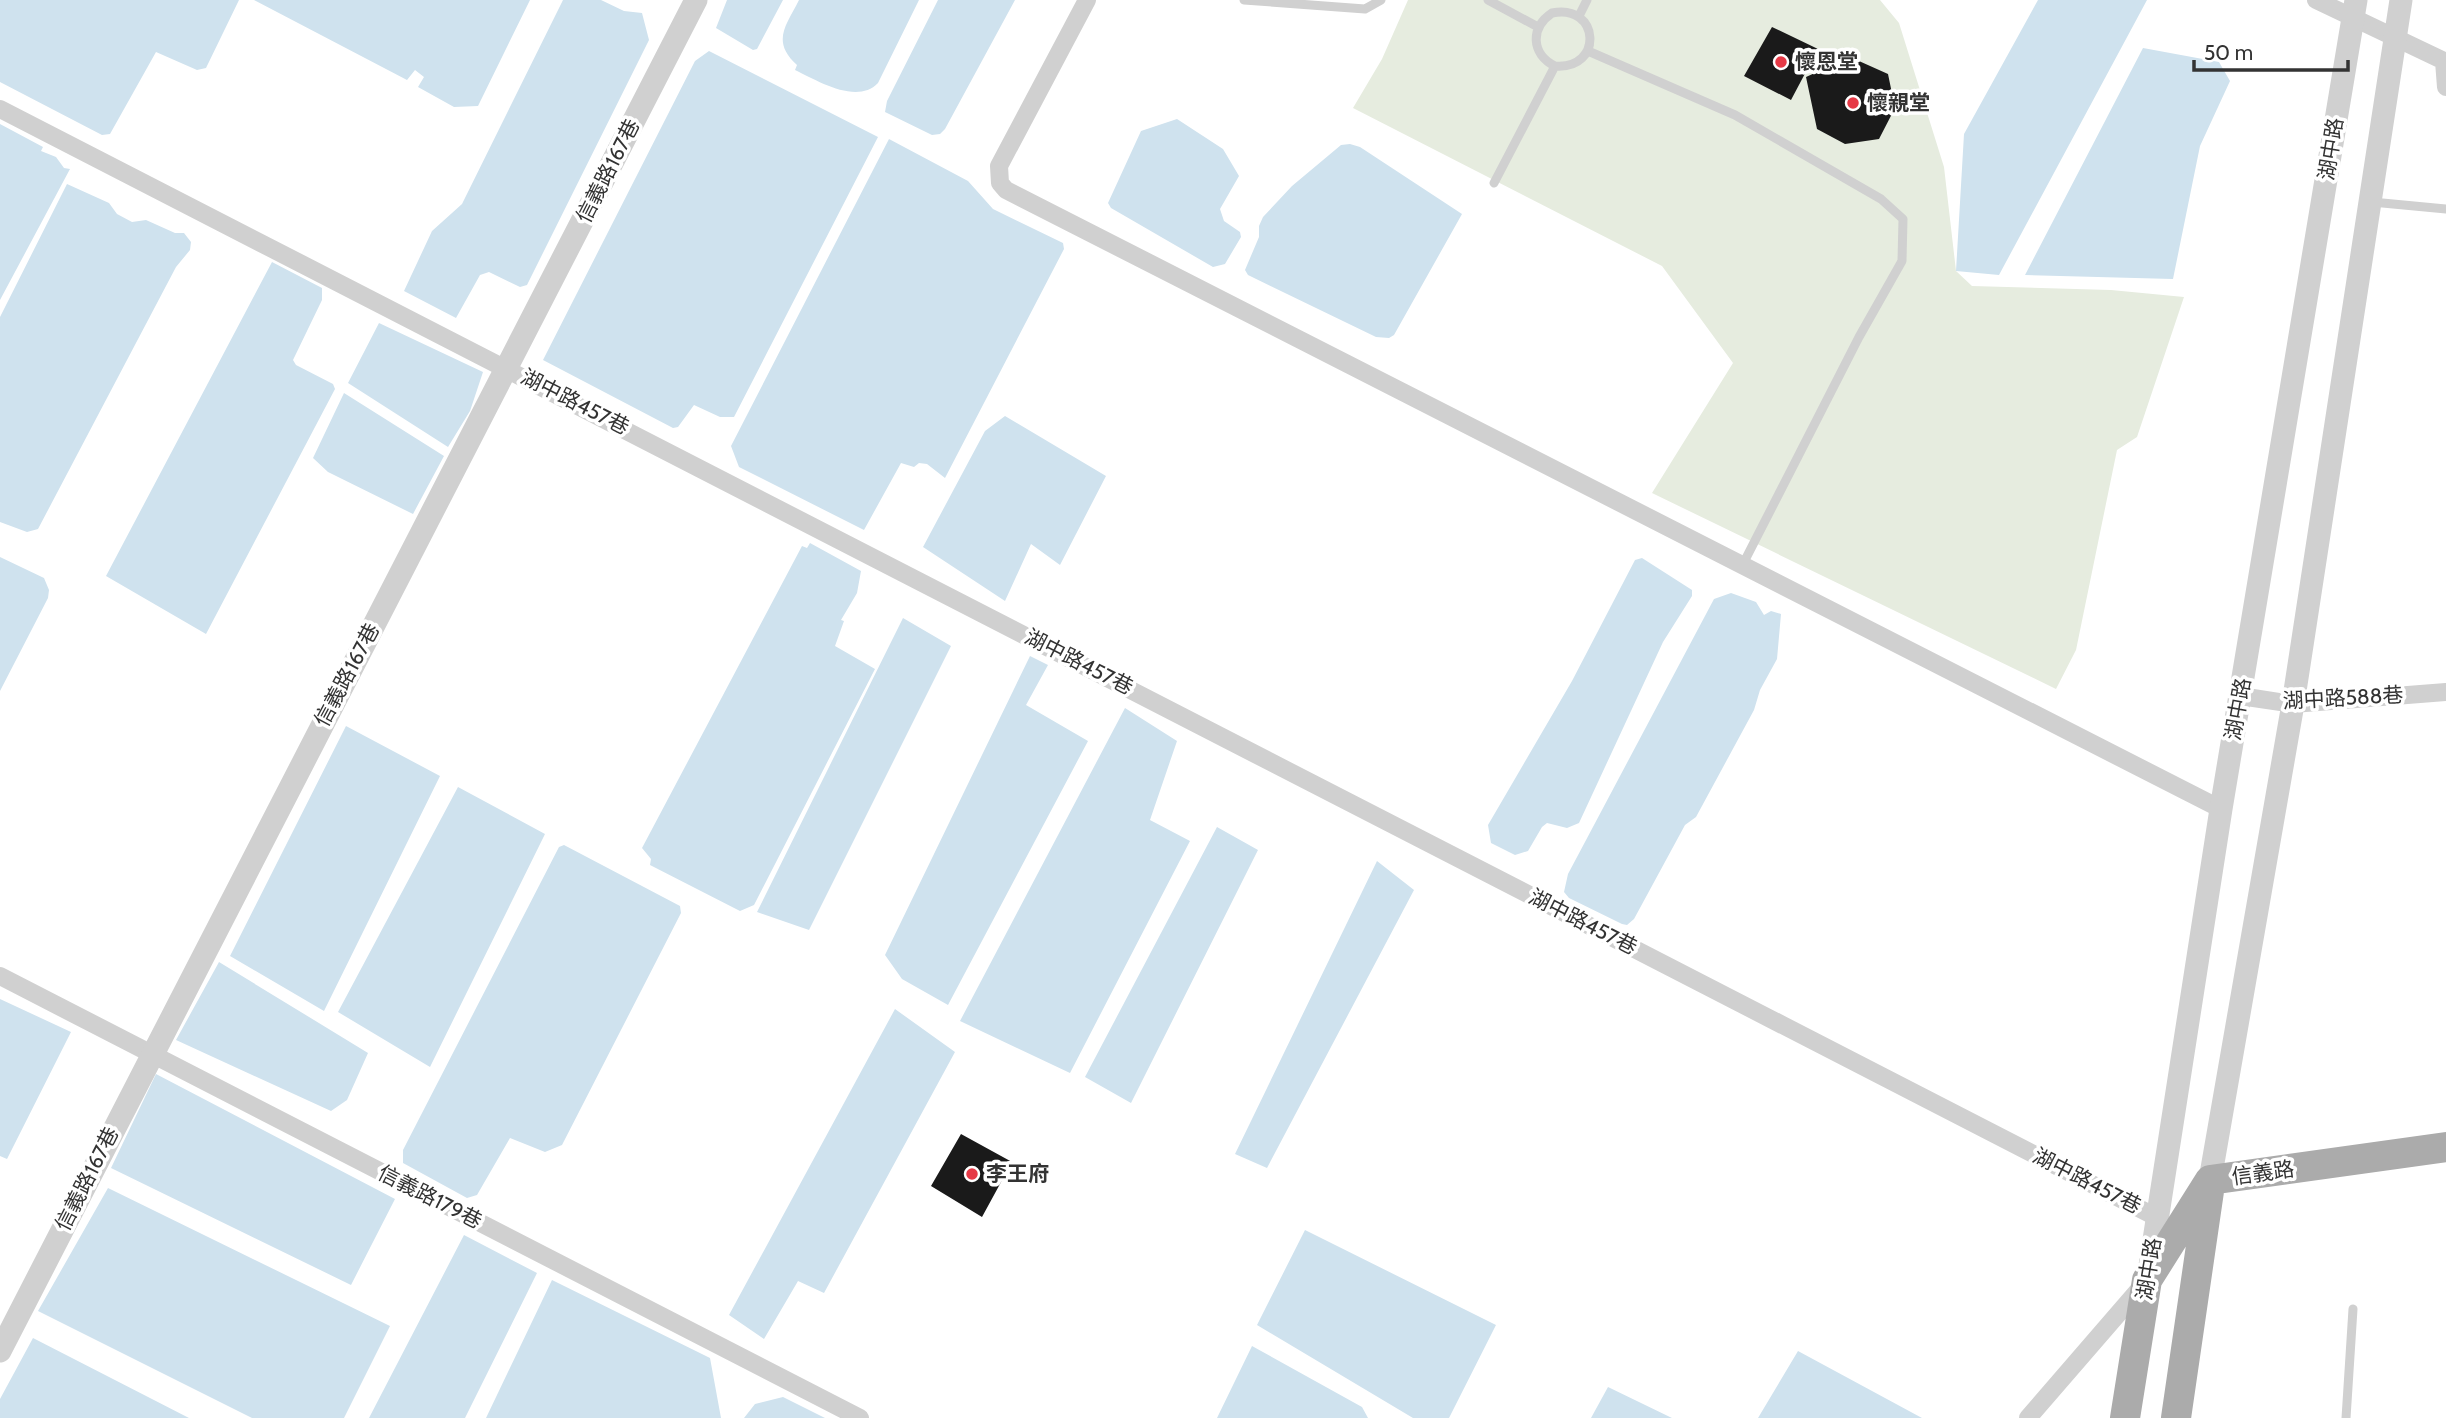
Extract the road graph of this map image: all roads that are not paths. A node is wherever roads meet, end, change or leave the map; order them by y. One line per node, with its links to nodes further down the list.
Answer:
1 (696, 0): 21 (street, 信義路167巷)
2 (1087, 0): 22 (street)
3 (1244, 0): 4 (lane)
4 (1381, 0)
5 (1488, 0): 11 (lane)
6 (1587, 0): 10 (lane)
7 (2316, 0): 9 (street)
8 (2401, 0): 12 (street)
9 (2354, 10): 12 (street); 24 (street, 湖中路)
10 (1579, 16): 11 (lane); 13 (lane)
11 (1538, 27): 15 (lane)
12 (2396, 38): 14 (street); 19 (street)
13 (1588, 51): 15 (lane); 22 (lane)
14 (2445, 61): 16 (street)
15 (1555, 66): 18 (lane)
16 (2446, 87)
17 (0, 108): 21 (street, 湖中路457巷)
18 (1494, 183)
19 (2371, 201): 20 (lane); 25 (street)
20 (2446, 209)
21 (508, 368): 28 (street, 信義路167巷); 31 (street, 湖中路457巷)
22 (1742, 566): 26 (street)
23 (2446, 692): 25 (street, 湖中路588巷)
24 (2240, 696): 25 (street, 湖中路588巷); 26 (street, 湖中路)
25 (2293, 704): 30 (street)
26 (2221, 809): 31 (street, 湖中路)
27 (0, 976): 28 (street, 信義路179巷)
28 (150, 1054): 34 (street, 信義路167巷); 35 (street, 信義路179巷)
29 (2446, 1147): 30 (main road, 信義路)
30 (2210, 1180): 32 (main road, 信義路); 38 (main road)
31 (2156, 1217): 32 (street, 湖中路)
32 (2147, 1280): 36 (street, 信義路); 37 (main road, 湖中路)
33 (2353, 1309): 39 (lane)
34 (0, 1351)
35 (860, 1418)
36 (2028, 1418)
37 (2125, 1418)
38 (2178, 1418)
39 (2346, 1418)

